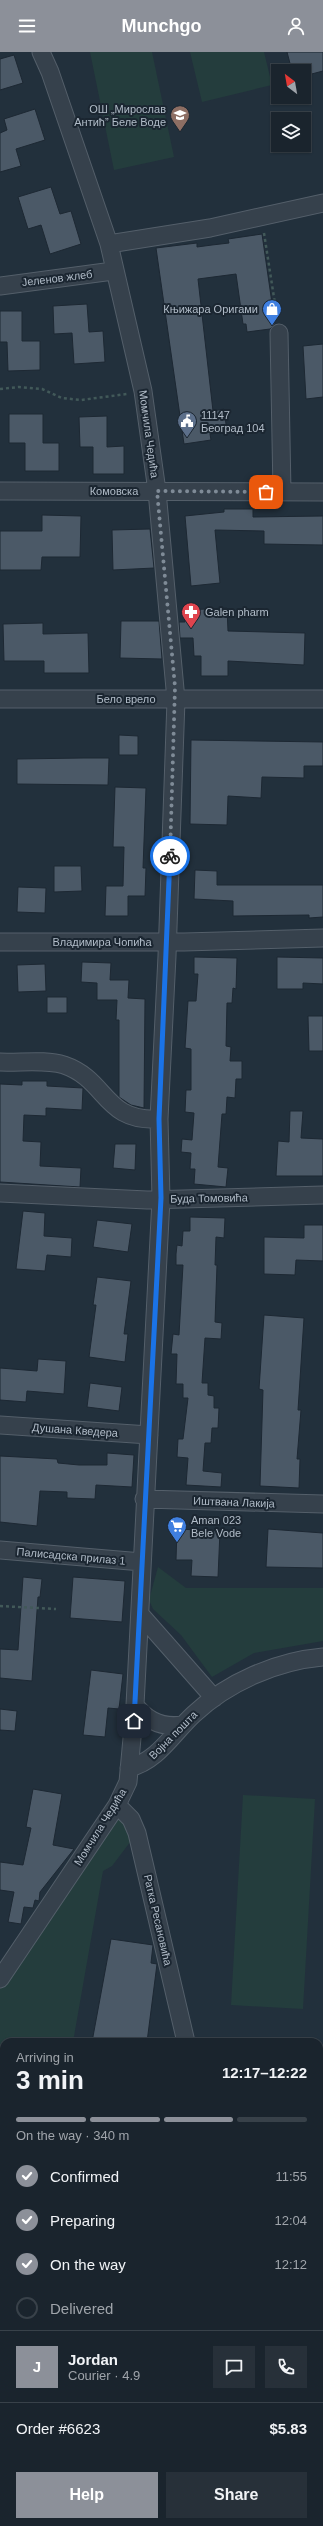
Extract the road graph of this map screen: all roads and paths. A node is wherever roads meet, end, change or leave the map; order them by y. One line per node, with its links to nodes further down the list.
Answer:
1 (41, 52): 4 (street, Момчила Чедића)
2 (323, 203): 3 (street)
3 (262, 216): 4 (street); 7 (path)
4 (109, 244): 5 (street, Момчила Чедића)
5 (113, 271): 6 (street, Јеленов жлеб); 9 (street, Момчила Чедића)
6 (0, 286)
7 (280, 333): 12 (street)
8 (0, 389): 9 (path)
9 (143, 391): 11 (street, Момчила Чедића)
10 (0, 491): 11 (street, Комовска)
11 (157, 491): 12 (street, Комовска); 16 (street, Момчила Чедића)
12 (282, 492): 13 (street, Комовска)
13 (323, 492)
14 (0, 699): 16 (street, Бело врело)
15 (323, 699): 16 (street, Бело врело)
16 (176, 700): 19 (street, Момчила Чедића)
17 (323, 938): 19 (street, Владимира Чопића)
18 (0, 942): 19 (street, Владимира Чопића)
19 (167, 942): 21 (street, Момчила Чедића)
20 (0, 1062): 21 (street)
21 (159, 1119): 24 (street, Момчила Чедића)
22 (0, 1194): 24 (street, Буда Томовића)
23 (323, 1195): 24 (street, Буда Томовића)
24 (161, 1198): 26 (street, Момчила Чедића)
25 (0, 1425): 26 (street, Душана Кведера)
26 (149, 1434): 28 (street, Момчила Чедића)
27 (323, 1496): 29 (street)
28 (144, 1499): 29 (street, Иштвана Лакија); 31 (street, Момчила Чедића)
29 (323, 1504)
30 (0, 1550): 31 (street, Палисадска прилаз 1)
31 (142, 1562): 34 (street, Момчила Чедића)
32 (0, 1606): 33 (path)
33 (56, 1609)
34 (140, 1614): 36 (street); 37 (street, Момчила Чедића)
35 (323, 1657): 36 (street, Војна пошта)
36 (214, 1698): 38 (street, Војна пошта)
37 (135, 1705): 38 (street); 39 (street, Момчила Чедића)
38 (182, 1725): 39 (street, Војна пошта)
39 (129, 1768): 40 (street, Момчила Чедића)
40 (117, 1805): 41 (street, Момчила Чедића); 42 (street, Ратка Ресановића)
41 (0, 1979)
42 (185, 2038)

